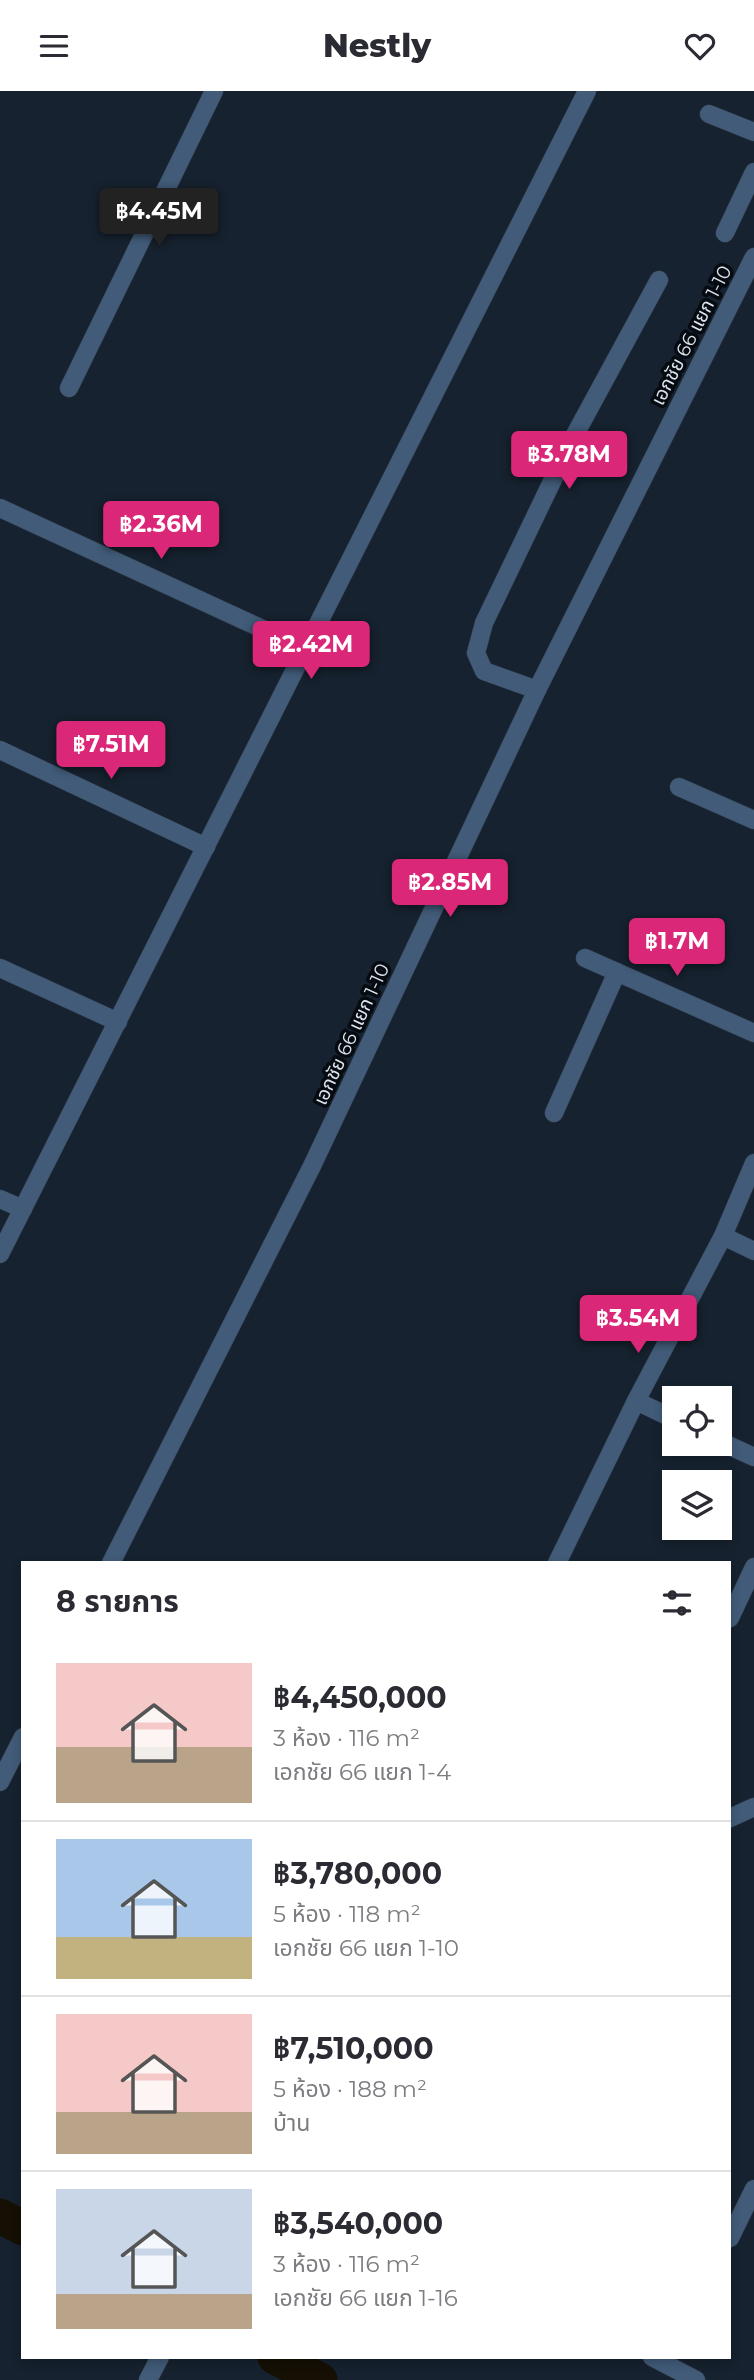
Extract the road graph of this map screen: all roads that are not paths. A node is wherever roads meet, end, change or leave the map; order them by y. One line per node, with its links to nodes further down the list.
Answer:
1 (214, 91): 9 (street)
2 (587, 91): 11 (street)
3 (709, 114): 4 (street)
4 (754, 132)
5 (754, 172): 6 (street)
6 (725, 233)
7 (754, 257): 12 (street, เอกชัย 66 แยก 1-10)
8 (659, 280): 12 (street)
9 (69, 388)
10 (0, 508): 11 (street)
11 (306, 649): 16 (street)
12 (537, 690): 33 (street, เอกชัย 66 แยก 1-10)
13 (0, 750): 16 (street)
14 (679, 787): 15 (street)
15 (754, 820)
16 (206, 847): 20 (street)
17 (585, 958): 19 (street)
18 (0, 968): 20 (street)
19 (617, 972): 21 (street); 22 (street)
20 (118, 1021): 25 (street)
21 (754, 1033)
22 (554, 1113)
23 (754, 1163): 26 (street)
24 (0, 1199): 25 (street)
25 (23, 1209): 28 (street)
26 (723, 1236): 27 (street); 29 (street)
27 (754, 1251)
28 (0, 1254)
29 (636, 1401): 30 (street); 34 (street)
30 (662, 1413)
31 (732, 1447): 32 (street)
32 (754, 1457)
33 (112, 1561)
34 (558, 1561)
35 (754, 1567): 36 (street)
36 (731, 1616)
37 (21, 1741): 38 (street)
38 (0, 1782)
39 (754, 1807): 40 (street)
40 (731, 1818)
41 (754, 2189): 42 (street)
42 (731, 2236)
43 (159, 2359): 45 (street)
44 (663, 2360): 46 (street)
45 (148, 2380)
46 (696, 2380)

